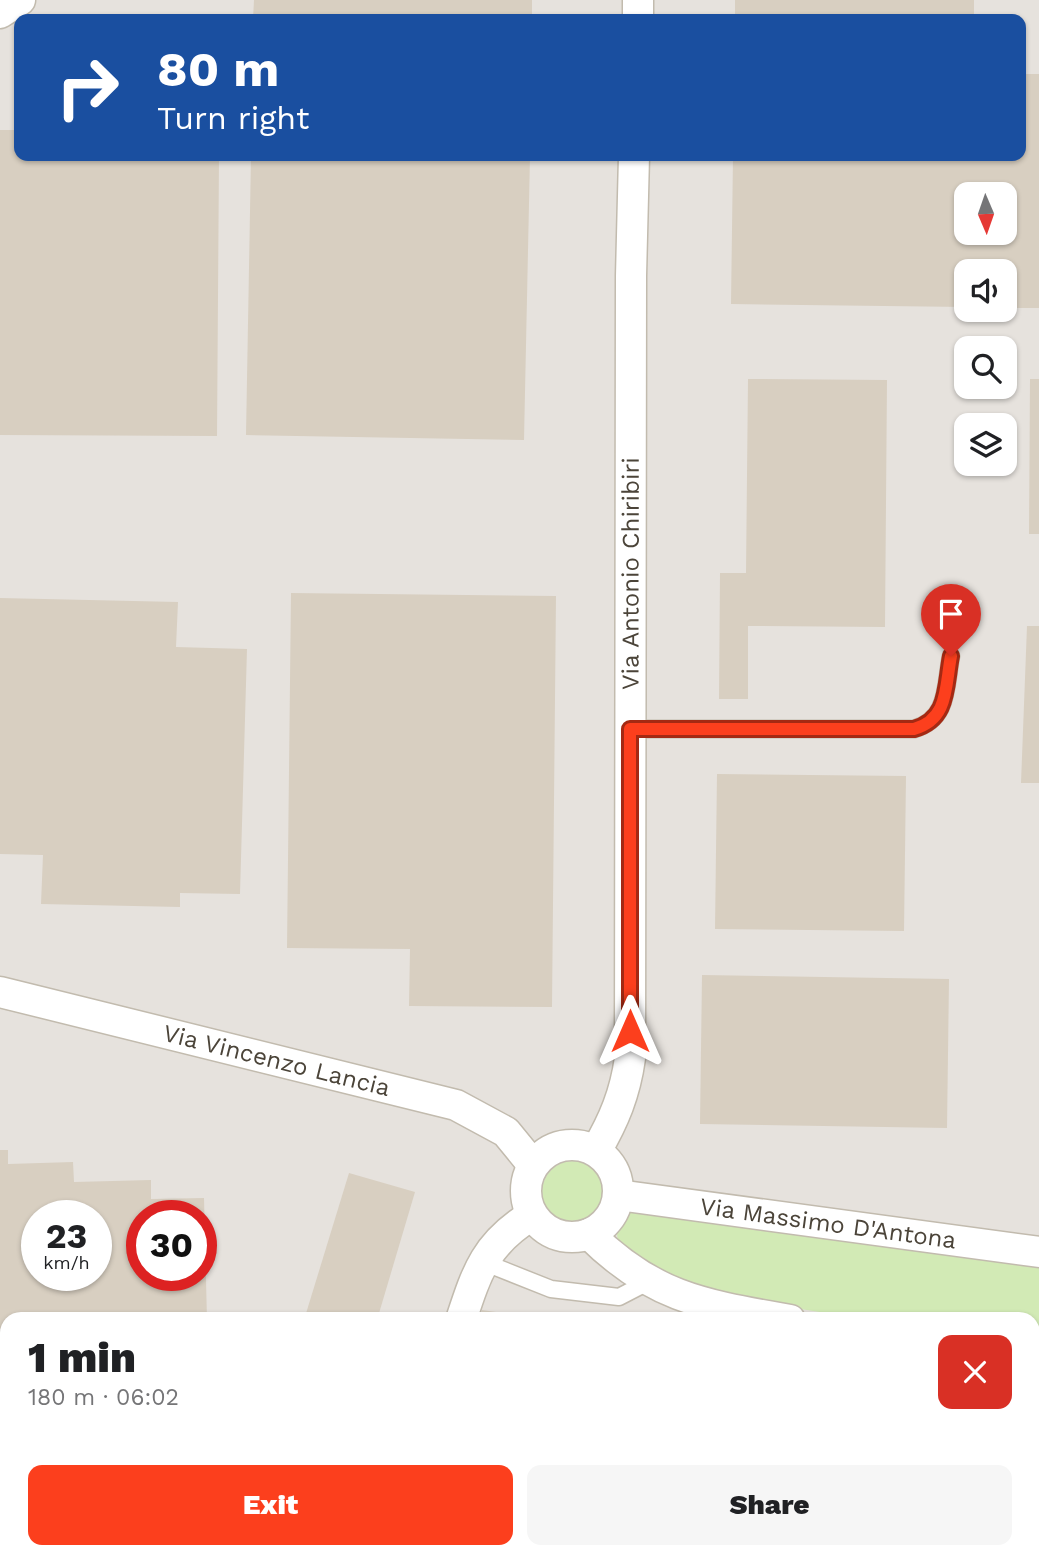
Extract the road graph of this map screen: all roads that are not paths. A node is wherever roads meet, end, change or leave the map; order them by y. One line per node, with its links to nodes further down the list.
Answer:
1 (20, 0): 2 (street)
2 (0, 13)
3 (634, 161): 5 (street, Via Antonio Chiribiri)
4 (951, 656): 5 (lane)
5 (630, 729): 7 (street, Via Antonio Chiribiri)
6 (0, 992): 8 (street, Via Vincenzo Lancia)
7 (596, 1151): 8 (street); 9 (street)
8 (533, 1165): 10 (street)
9 (618, 1195): 11 (street); 12 (street, Via Massimo D'Antona)
10 (532, 1215): 11 (street); 13 (street)
11 (589, 1234): 14 (street)
12 (1039, 1252)
13 (484, 1262): 14 (lane); 15 (street)
14 (648, 1282): 16 (street)
15 (464, 1312)
16 (750, 1312)

